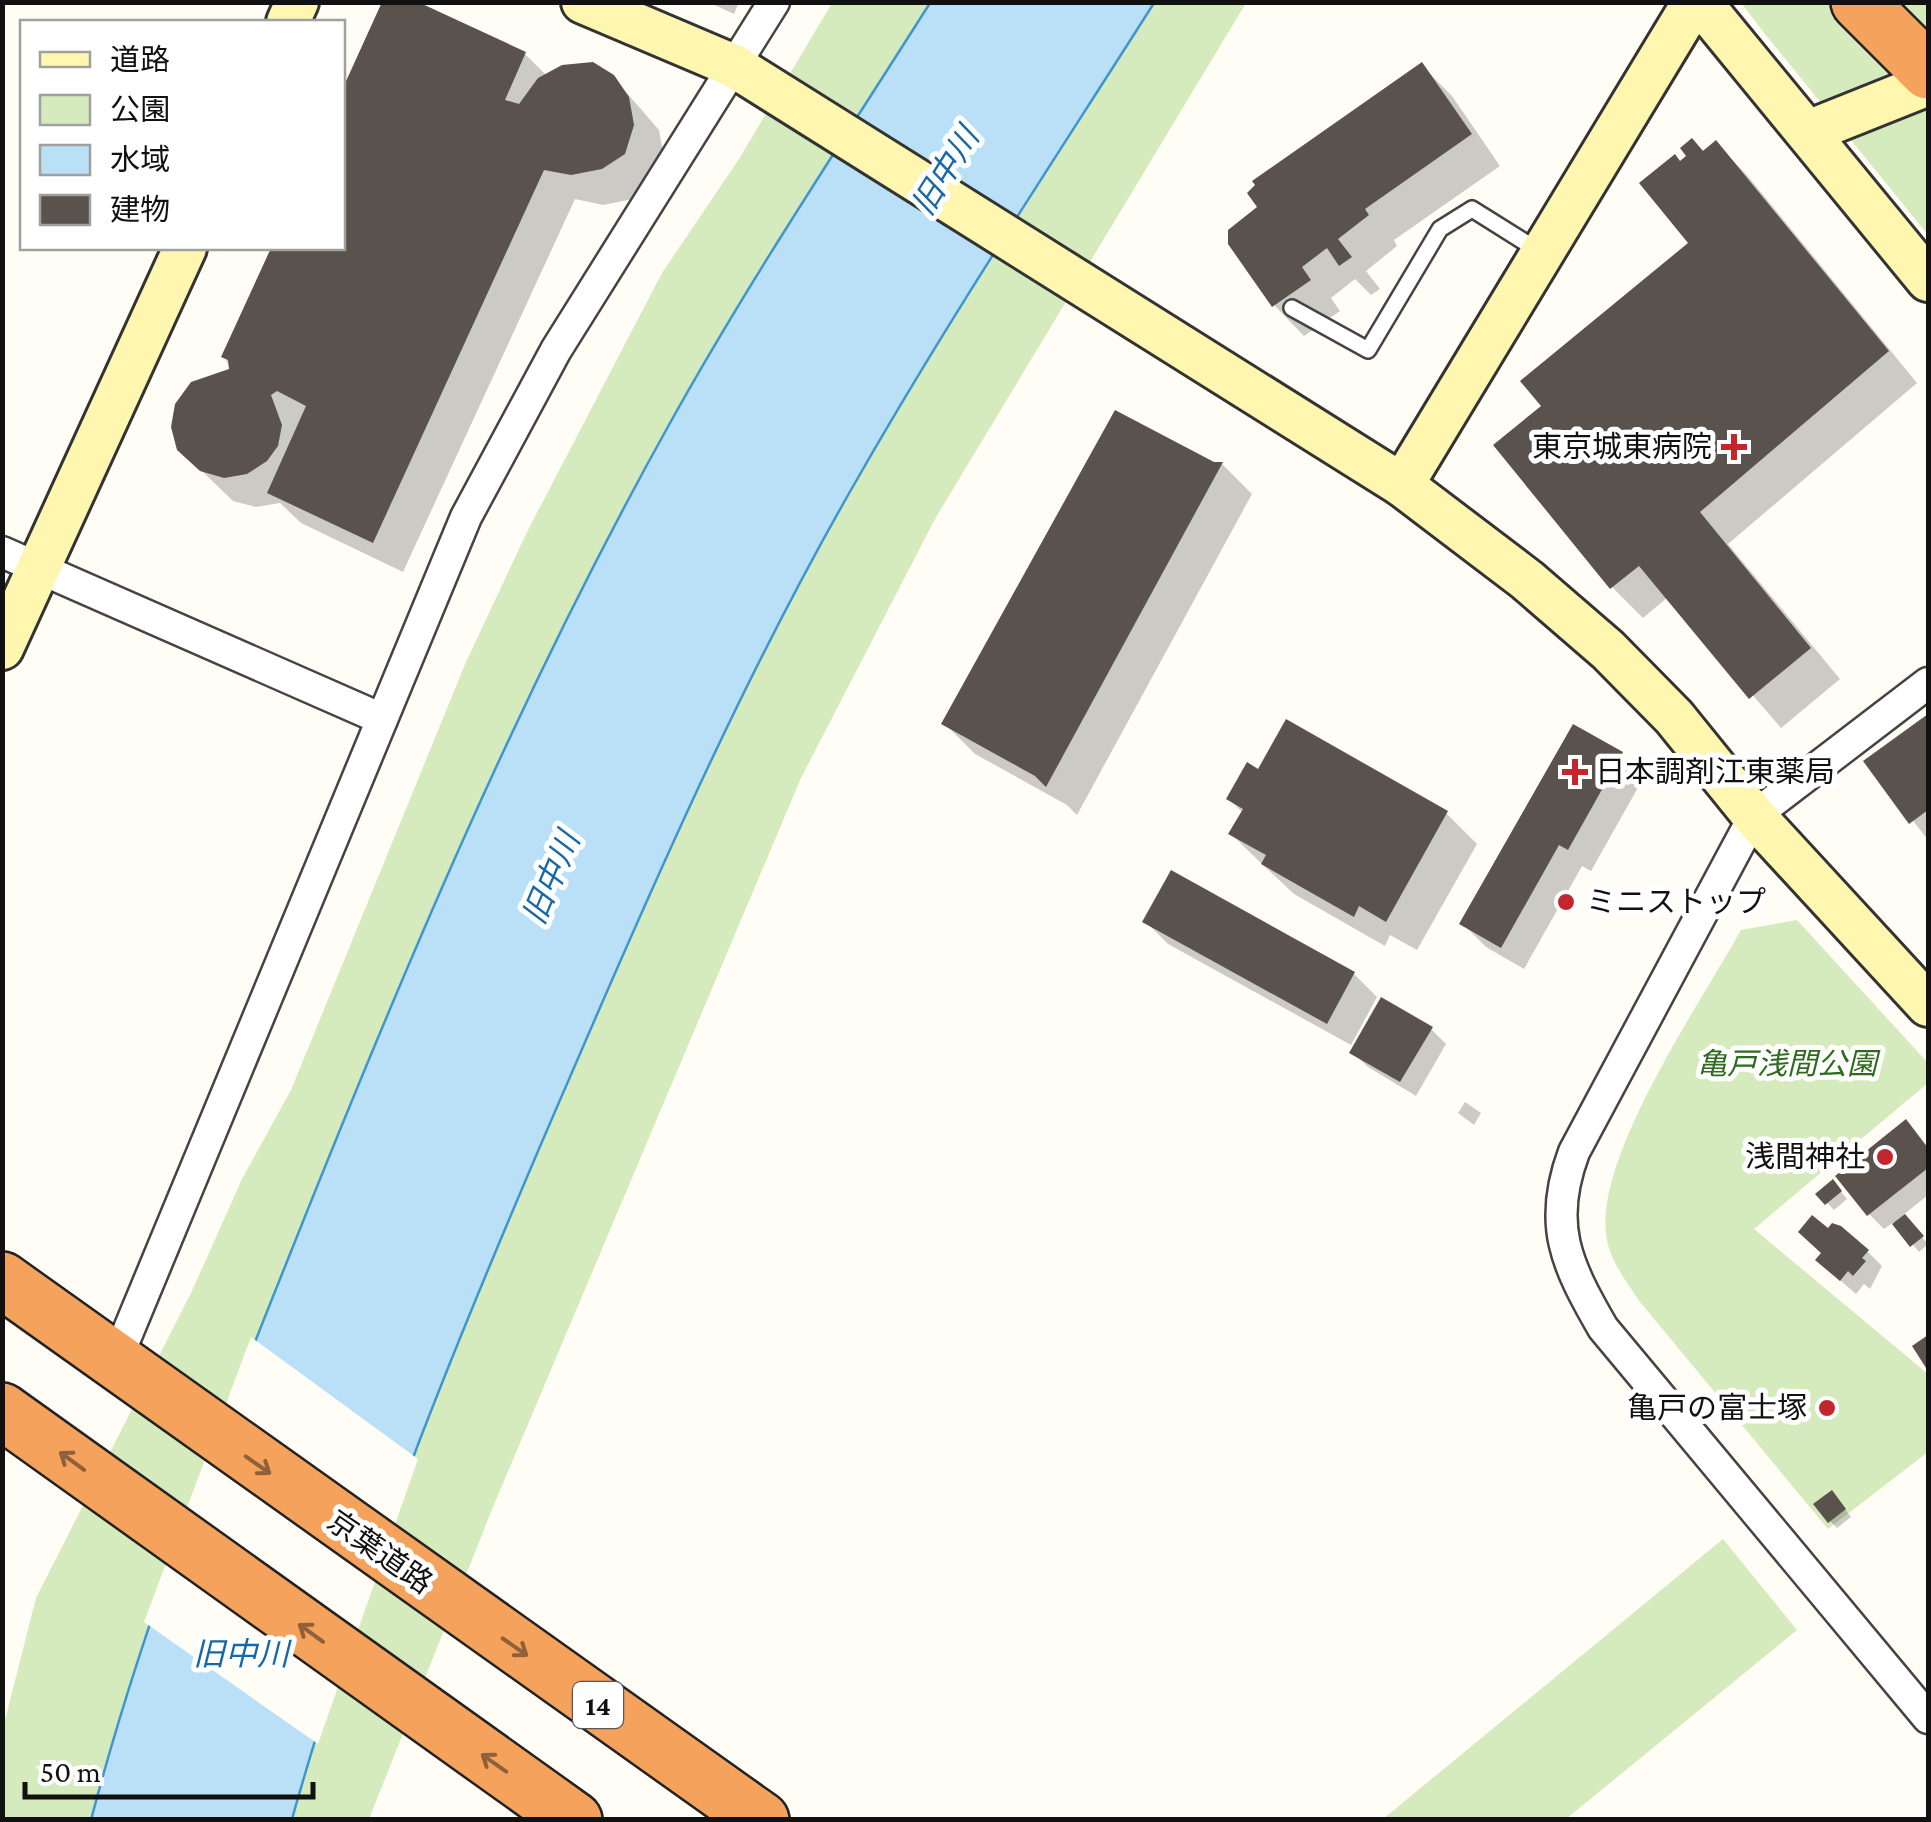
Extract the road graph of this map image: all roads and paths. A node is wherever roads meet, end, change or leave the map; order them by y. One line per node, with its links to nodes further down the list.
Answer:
1 (584, 2): 7 (street)
2 (774, 2): 7 (street)
3 (1697, 2): 9 (street); 11 (street)
4 (1860, 2): 6 (highway)
5 (1899, 2): 6 (street)
6 (1924, 49)
7 (734, 66): 14 (street); 18 (street)
8 (1928, 84): 9 (street)
9 (1808, 132): 12 (street)
10 (184, 250): 15 (street)
11 (1542, 253): 13 (lane); 14 (street)
12 (1928, 280)
13 (1292, 308)
14 (1402, 485): 19 (street)
15 (20, 561): 16 (street); 18 (street)
16 (2, 648)
17 (1928, 682): 19 (street)
18 (382, 719): 22 (street)
19 (1754, 816): 20 (street); 24 (street)
20 (1928, 1005)
21 (2, 1280): 22 (highway, 京葉道路 / 14)
22 (116, 1364): 26 (highway, 京葉道路 / 14, one-way to 26)
23 (2, 1411): 25 (highway, one-way to 23)
24 (1928, 1718)
25 (574, 1820)
26 (761, 1820)

